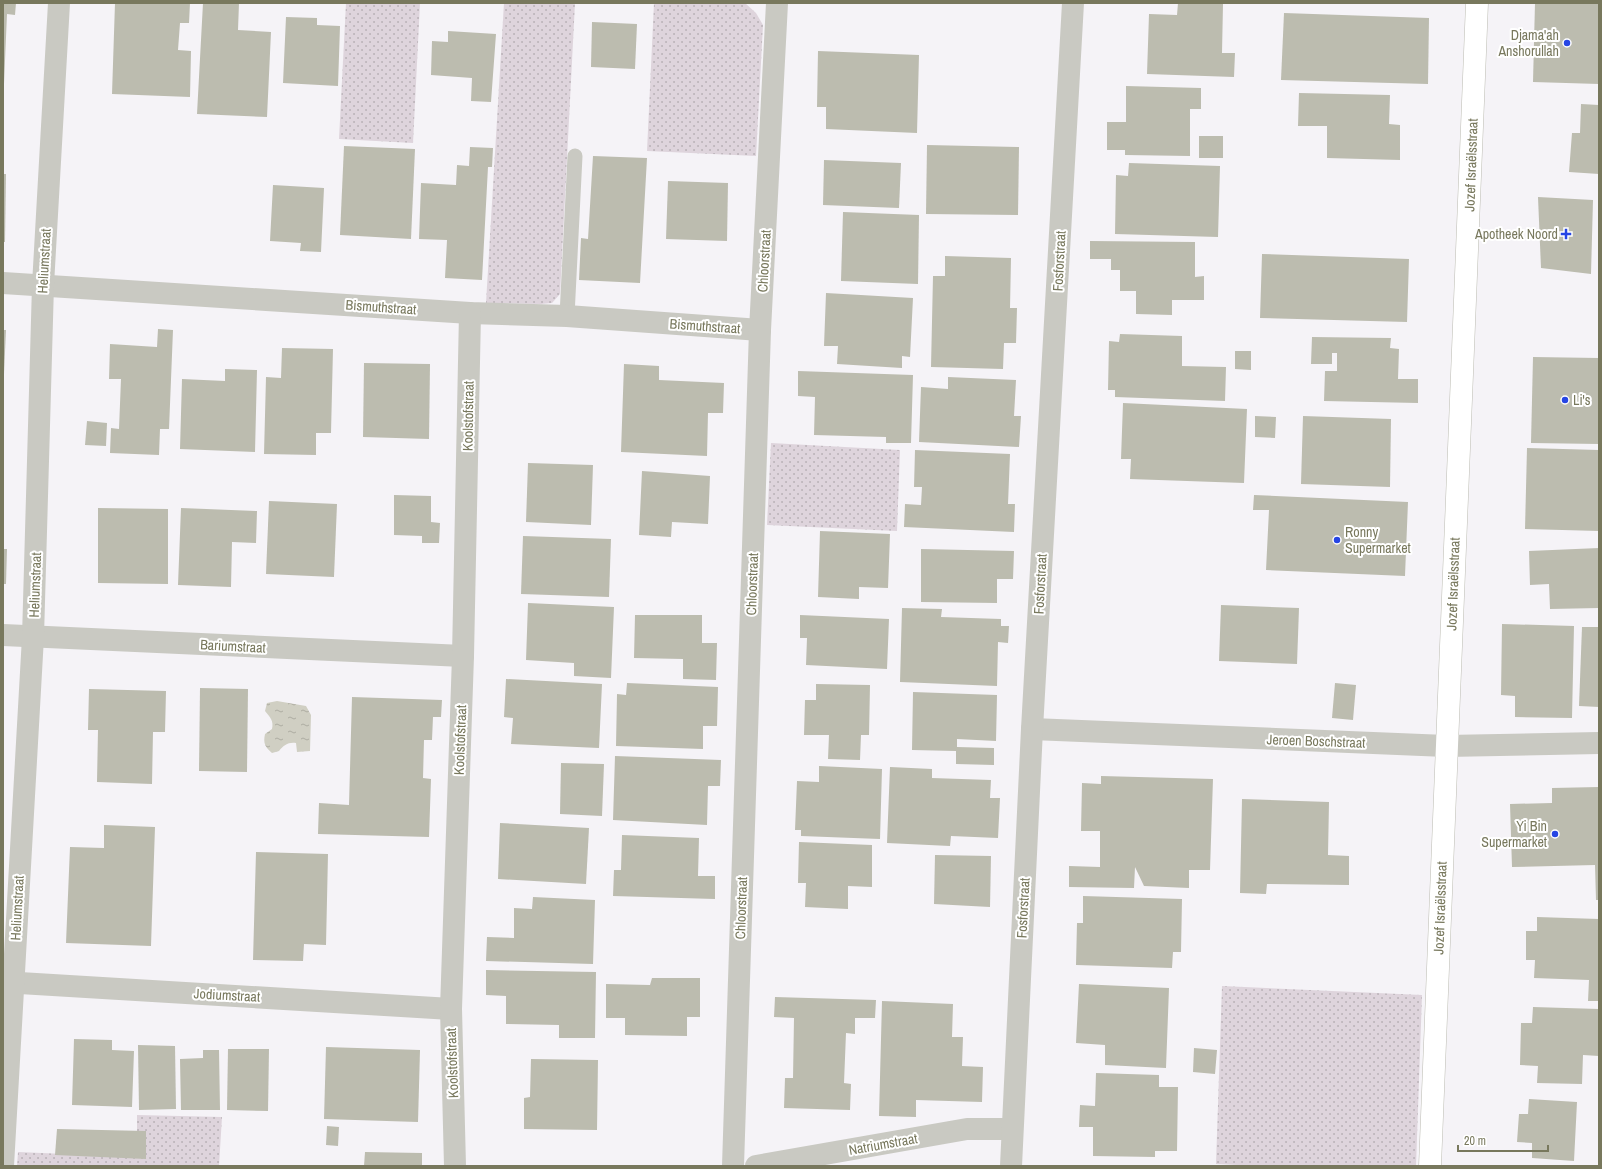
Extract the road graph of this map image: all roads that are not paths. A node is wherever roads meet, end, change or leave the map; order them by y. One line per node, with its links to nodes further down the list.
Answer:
1 (59, 3): 7 (street, Heliumstraat)
2 (777, 3): 10 (street, Chloorstraat)
3 (1073, 3): 14 (street, Fosforstraat)
4 (1477, 3): 16 (street, Jozef Israëlsstraat)
5 (575, 156): 9 (lane)
6 (3, 282): 7 (street, Bismuthstraat)
7 (43, 285): 8 (street, Bismuthstraat); 12 (street, Heliumstraat)
8 (470, 313): 9 (street, Bismuthstraat); 13 (street, Koolstofstraat)
9 (567, 316): 10 (street, Bismuthstraat)
10 (760, 330): 22 (street, Chloorstraat)
11 (3, 635): 12 (street, Bariumstraat)
12 (33, 637): 13 (street, Bariumstraat); 17 (street, Heliumstraat)
13 (463, 656): 18 (street, Koolstofstraat)
14 (1032, 729): 16 (street, Jeroen Boschstraat); 19 (street, Fosforstraat)
15 (1599, 744): 16 (street, Jeroen Boschstraat)
16 (1446, 746): 25 (street, Jozef Israëlsstraat)
17 (8, 982): 18 (street, Jodiumstraat); 20 (street, Heliumstraat)
18 (450, 1009): 21 (street, Koolstofstraat)
19 (1011, 1129): 23 (street, Natriumstraat); 24 (street, Fosforstraat)
20 (3, 1166)
21 (455, 1166)
22 (733, 1166)
23 (756, 1166)
24 (1011, 1166)
25 (1430, 1166)

